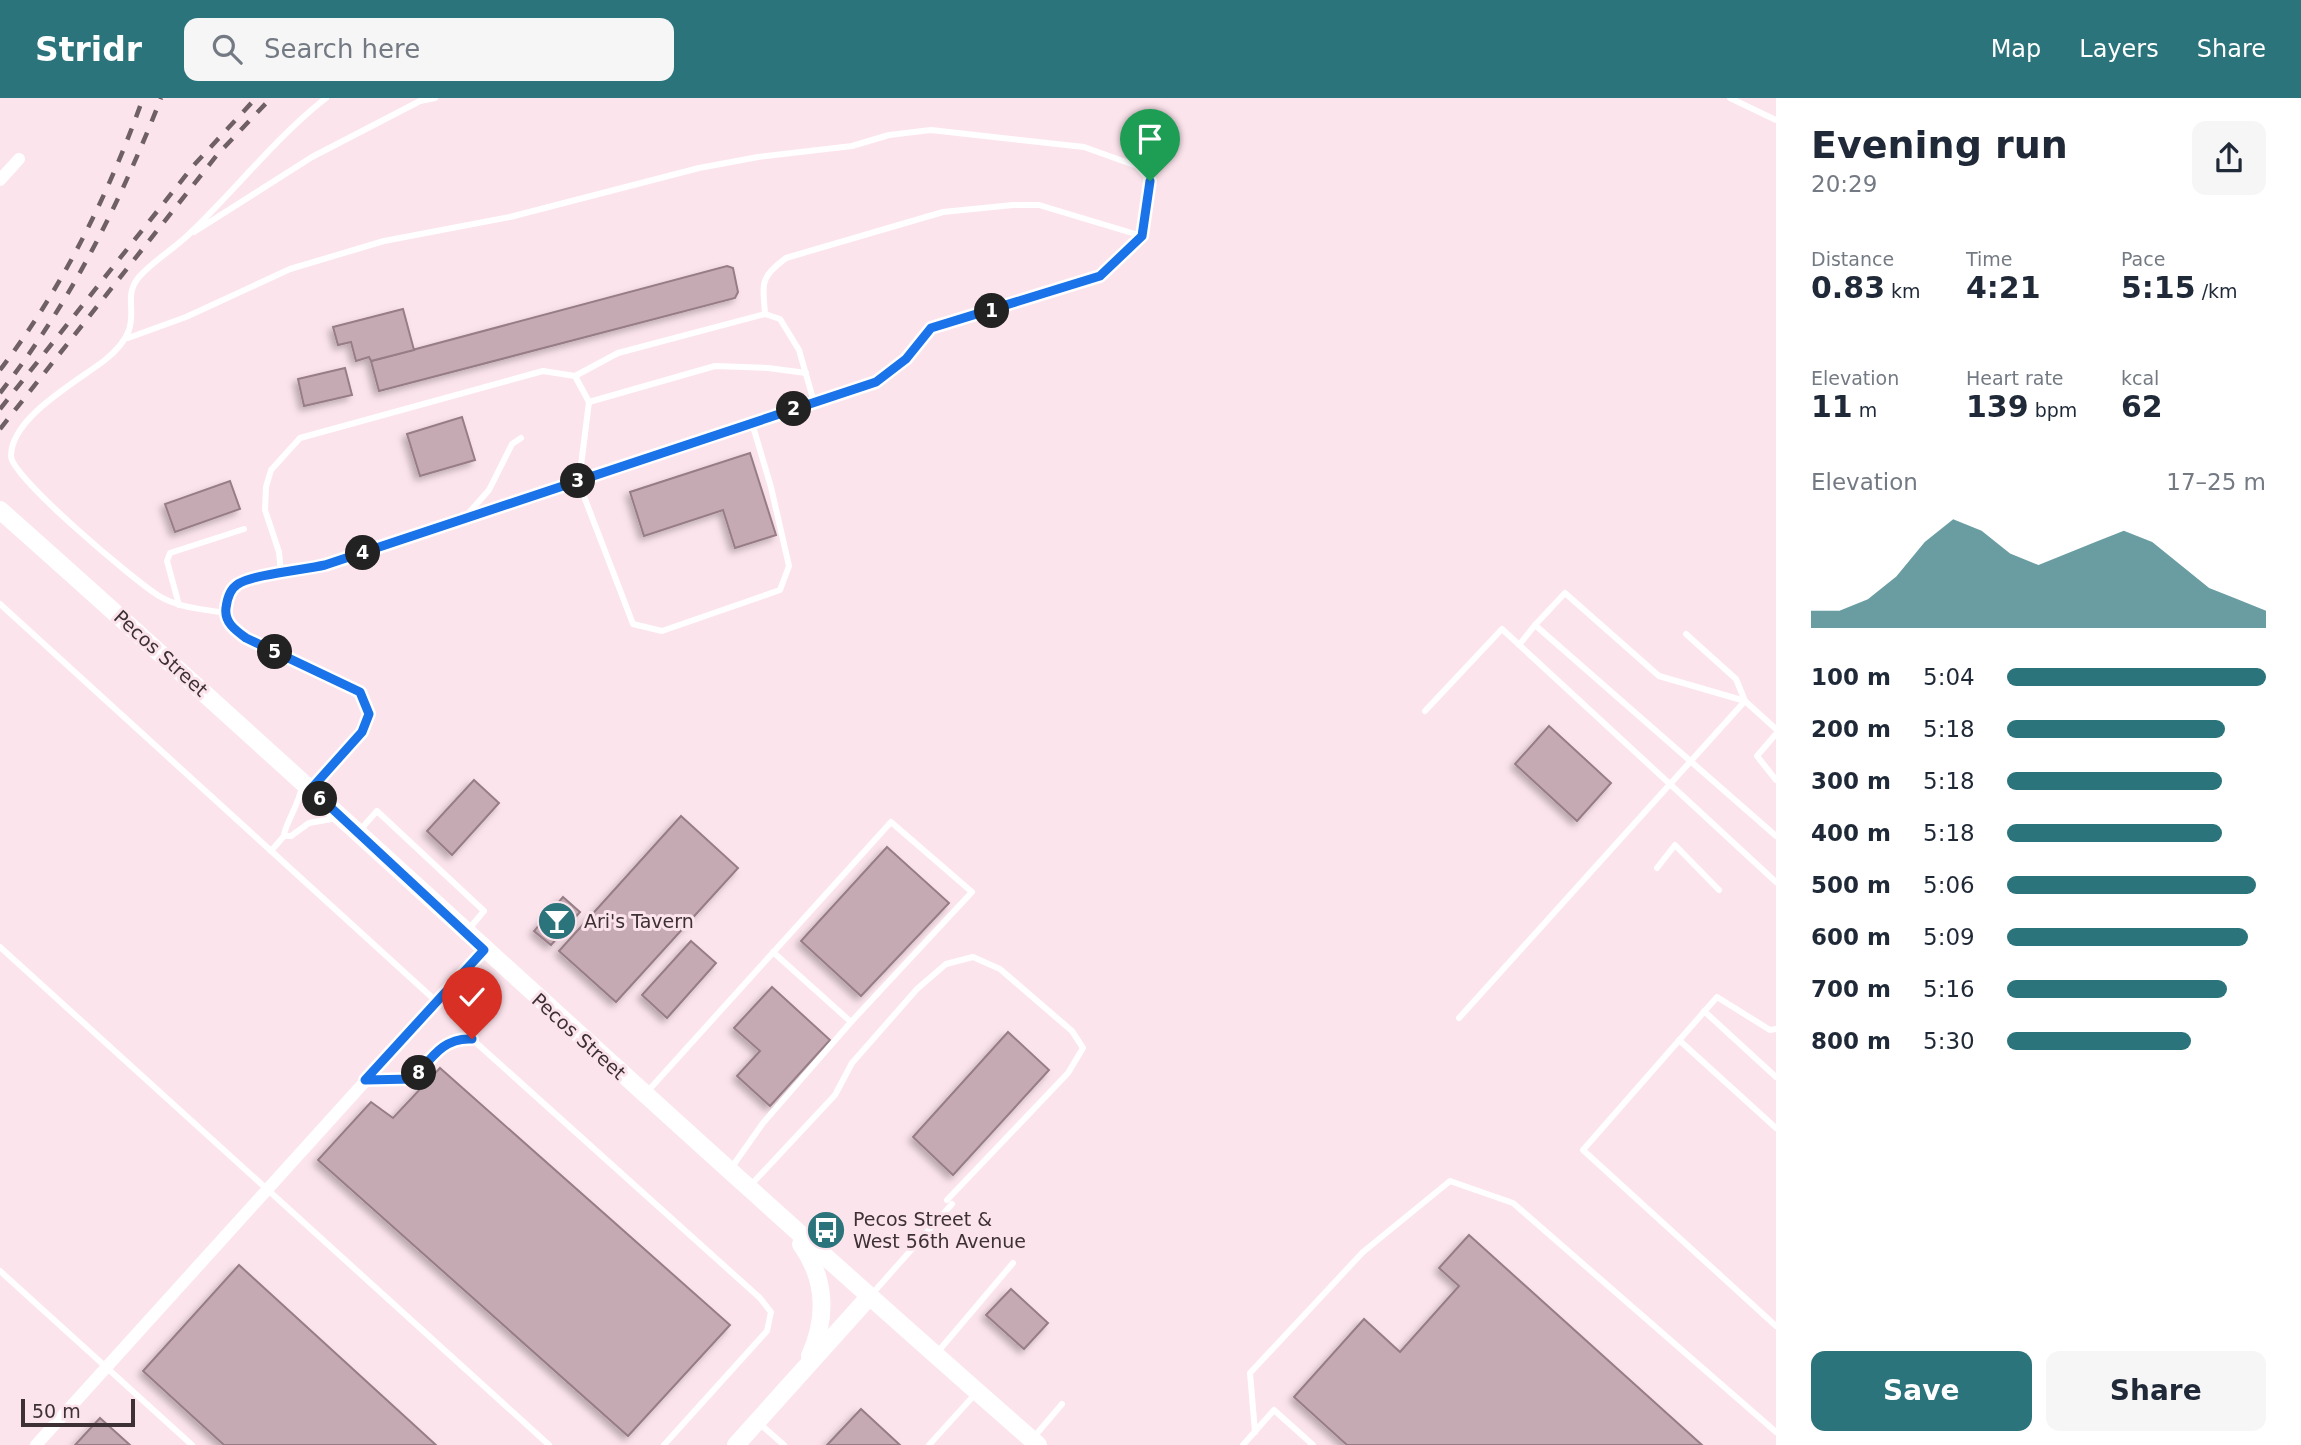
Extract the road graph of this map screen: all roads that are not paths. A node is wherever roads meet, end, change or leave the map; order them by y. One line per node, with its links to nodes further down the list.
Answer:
1 (326, 98): 7 (lane)
2 (435, 98): 7 (lane)
3 (1730, 98): 4 (lane)
4 (1776, 120)
5 (19, 159): 6 (street)
6 (0, 180)
7 (186, 236): 10 (lane)
8 (1142, 236): 9 (lane); 10 (lane); 13 (lane)
9 (765, 314): 11 (lane); 12 (lane)
10 (128, 338): 24 (lane)
11 (806, 373): 14 (lane); 15 (lane)
12 (575, 376): 14 (lane); 22 (lane)
13 (876, 382): 15 (street)
14 (589, 402): 18 (lane)
15 (814, 402): 16 (street)
16 (752, 423): 18 (street); 18 (lane)
17 (521, 438): 20 (lane)
18 (579, 481): 20 (street)
19 (0, 510): 34 (main road, Pecos Street)
20 (462, 520): 22 (street)
21 (244, 529): 24 (lane)
22 (281, 575): 25 (street)
23 (0, 604): 40 (lane)
24 (179, 605): 25 (lane)
25 (225, 613): 34 (street)
26 (1535, 625): 28 (lane); 29 (lane); 32 (lane)
27 (1686, 634): 29 (lane)
28 (1519, 645): 30 (lane); 35 (lane)
29 (1745, 701): 31 (lane); 32 (lane)
30 (1425, 712)
31 (1776, 732): 33 (lane)
32 (1691, 761): 35 (lane); 39 (lane)
33 (1776, 780)
34 (307, 785): 36 (main road, Pecos Street); 38 (lane)
35 (1670, 785): 42 (lane); 50 (lane)
36 (340, 818): 37 (main road, Pecos Street); 38 (lane)
37 (356, 834): 44 (main road, Pecos Street); 44 (lane)
38 (284, 836): 40 (lane)
39 (1776, 836)
40 (271, 850): 48 (lane)
41 (1657, 868): 43 (lane)
42 (1776, 883)
43 (1719, 890)
44 (466, 933): 46 (main road, Pecos Street)
45 (0, 947): 60 (lane)
46 (484, 950): 48 (street); 56 (main road, Pecos Street)
47 (773, 952): 51 (lane); 51 (lane); 56 (lane)
48 (437, 1002): 55 (street)
49 (1704, 1011): 52 (lane); 53 (lane); 54 (lane)
50 (1459, 1018)
51 (850, 1022): 58 (lane)
52 (1776, 1029)
53 (1679, 1040): 57 (lane); 65 (lane)
54 (1776, 1077)
55 (365, 1080): 60 (street); 78 (lane)
56 (644, 1096): 58 (main road, Pecos Street)
57 (1776, 1128)
58 (729, 1172): 59 (main road, Pecos Street)
59 (748, 1189): 61 (main road, Pecos Street); 64 (lane)
60 (267, 1190): 67 (street); 77 (lane)
61 (782, 1219): 64 (main road, Pecos Street); 68 (main road)
62 (1013, 1263): 66 (lane)
63 (0, 1271): 67 (lane)
64 (869, 1297): 66 (main road, Pecos Street); 68 (main road)
65 (1776, 1326)
66 (935, 1356): 69 (main road, Pecos Street)
67 (107, 1367): 75 (street); 76 (lane)
68 (804, 1369): 71 (main road)
69 (977, 1392): 74 (main road, Pecos Street); 81 (lane)
70 (1062, 1404): 74 (lane)
71 (757, 1422): 79 (main road); 80 (lane)
72 (1255, 1432): 73 (lane); 82 (lane); 83 (lane)
73 (1776, 1432)
74 (1034, 1442)
75 (36, 1445)
76 (192, 1445)
77 (550, 1445)
78 (664, 1445)
79 (736, 1445)
80 (784, 1445)
81 (929, 1445)
82 (1243, 1445)
83 (1313, 1445)

